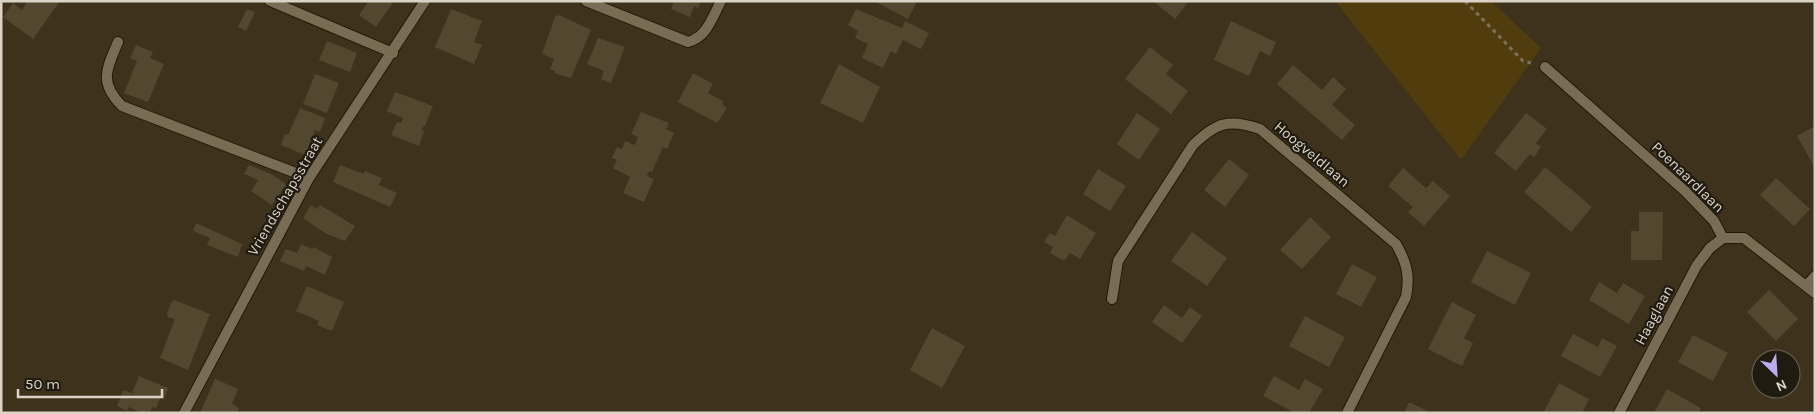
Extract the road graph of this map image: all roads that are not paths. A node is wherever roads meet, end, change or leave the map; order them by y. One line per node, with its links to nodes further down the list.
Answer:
1 (270, 1): 6 (street)
2 (425, 1): 6 (street, Vriendschapsstraat)
3 (586, 1): 4 (street)
4 (721, 1)
5 (118, 42): 8 (street)
6 (393, 53): 8 (street, Vriendschapsstraat)
7 (1545, 67): 9 (street, Poenaardlaan)
8 (309, 178): 14 (street, Vriendschapsstraat)
9 (1723, 238): 11 (street); 16 (street, Haaglaan)
10 (1815, 276): 11 (street)
11 (1806, 286): 12 (street)
12 (1815, 293)
13 (1112, 299): 15 (street, Hoogveldlaan)
14 (184, 413)
15 (1347, 413)
16 (1619, 413)

